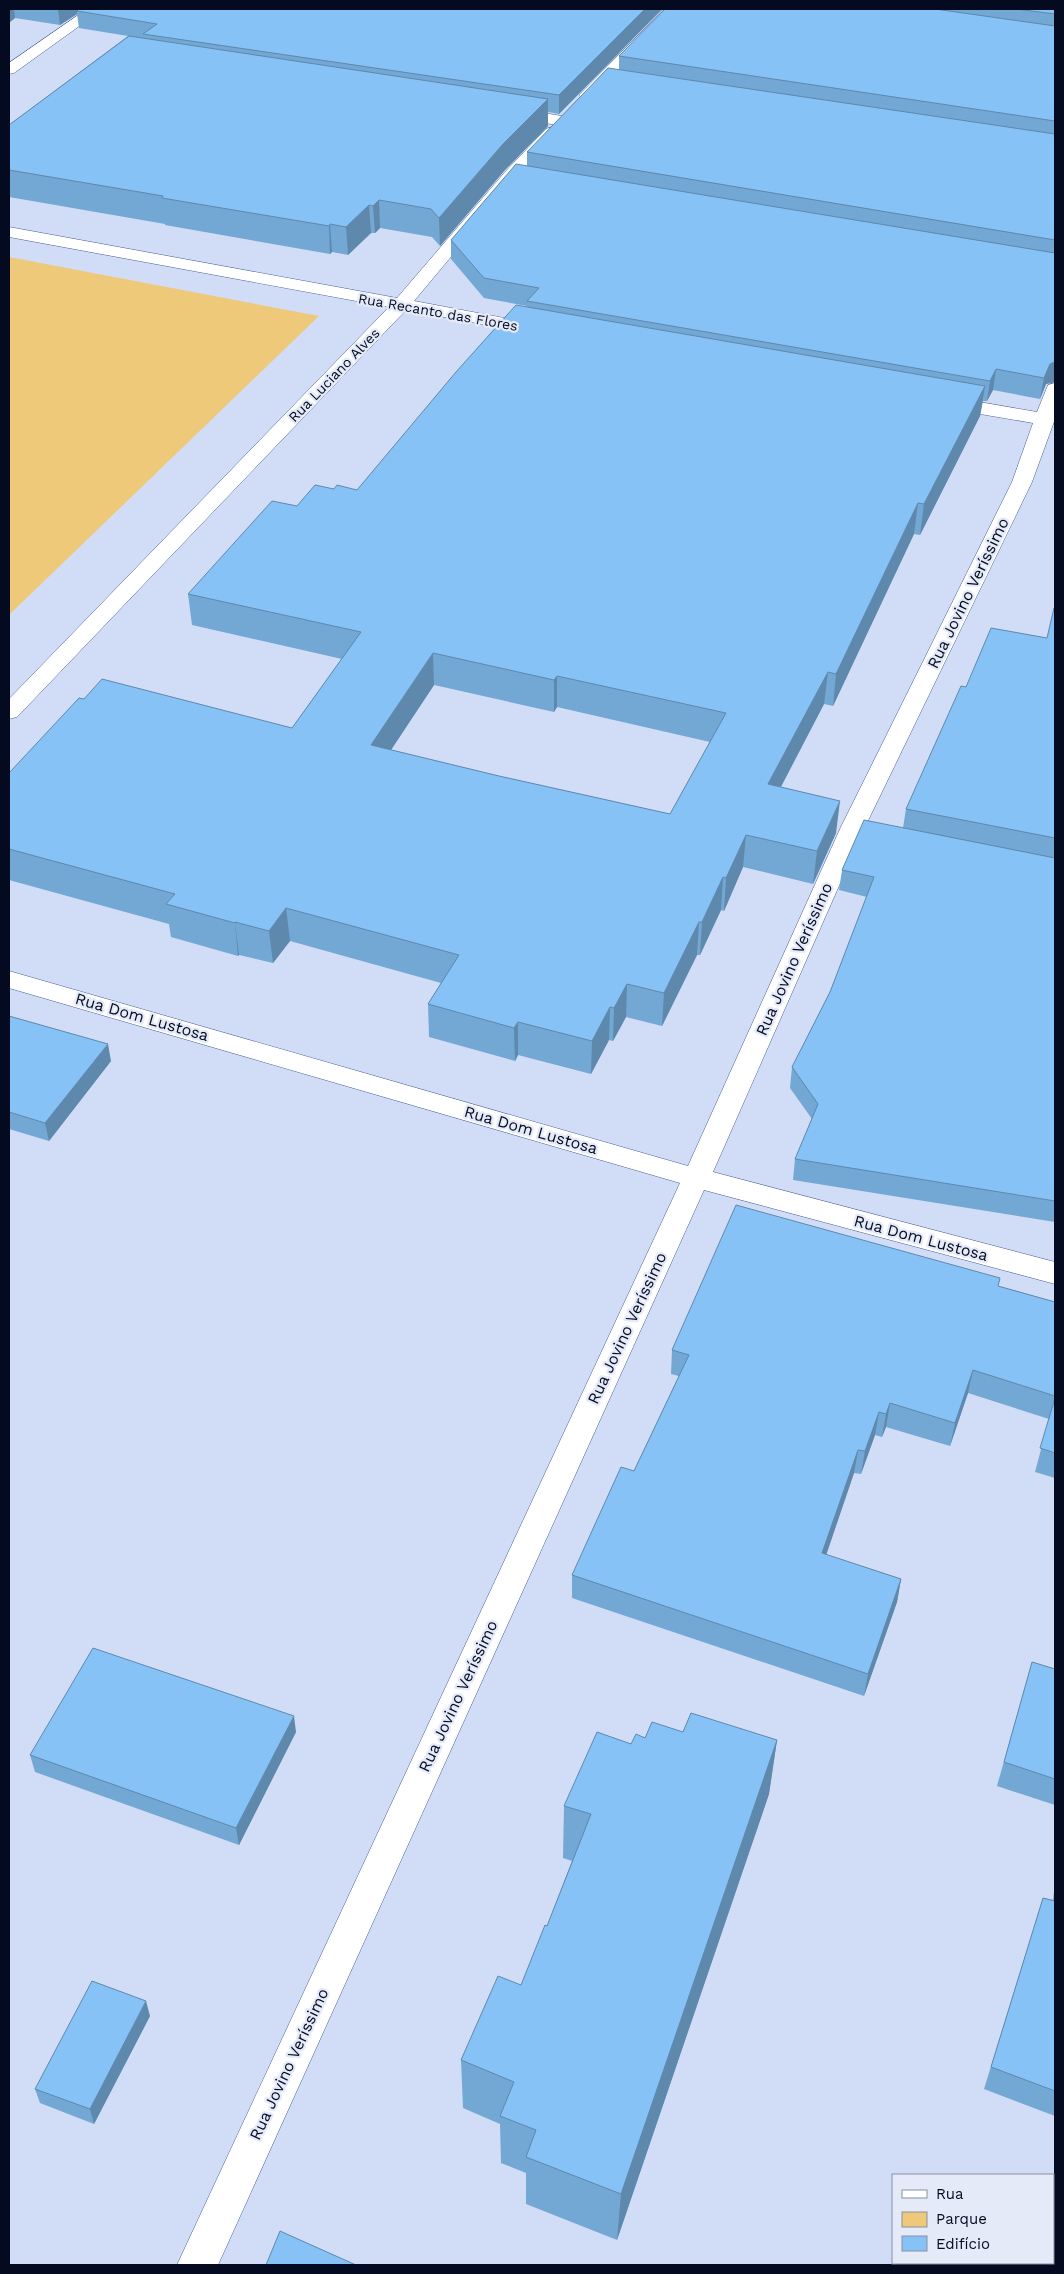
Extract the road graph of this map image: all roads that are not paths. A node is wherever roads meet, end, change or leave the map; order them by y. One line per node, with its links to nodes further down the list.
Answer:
1 (96, 9): 3 (street)
2 (672, 9): 4 (street, Rua Luciano Alves)
3 (9, 70)
4 (602, 79): 5 (street); 7 (street, Rua Luciano Alves)
5 (622, 82)
6 (493, 111): 7 (street)
7 (562, 121): 8 (street, Rua Luciano Alves)
8 (511, 175): 9 (street); 11 (street, Rua Luciano Alves)
9 (530, 178)
10 (9, 232): 11 (street, Rua Recanto das Flores)
11 (400, 306): 12 (street, Rua Recanto das Flores); 16 (street, Rua Luciano Alves)
12 (557, 333)
13 (1055, 389): 15 (street, Rua Jovino Veríssimo)
14 (928, 399): 15 (street)
15 (1045, 420): 18 (street, Rua Jovino Veríssimo)
16 (9, 712)
17 (9, 979): 18 (street, Rua Dom Lustosa)
18 (696, 1178): 19 (street, Rua Dom Lustosa); 20 (street, Rua Jovino Veríssimo)
19 (1055, 1273)
20 (197, 2265)

